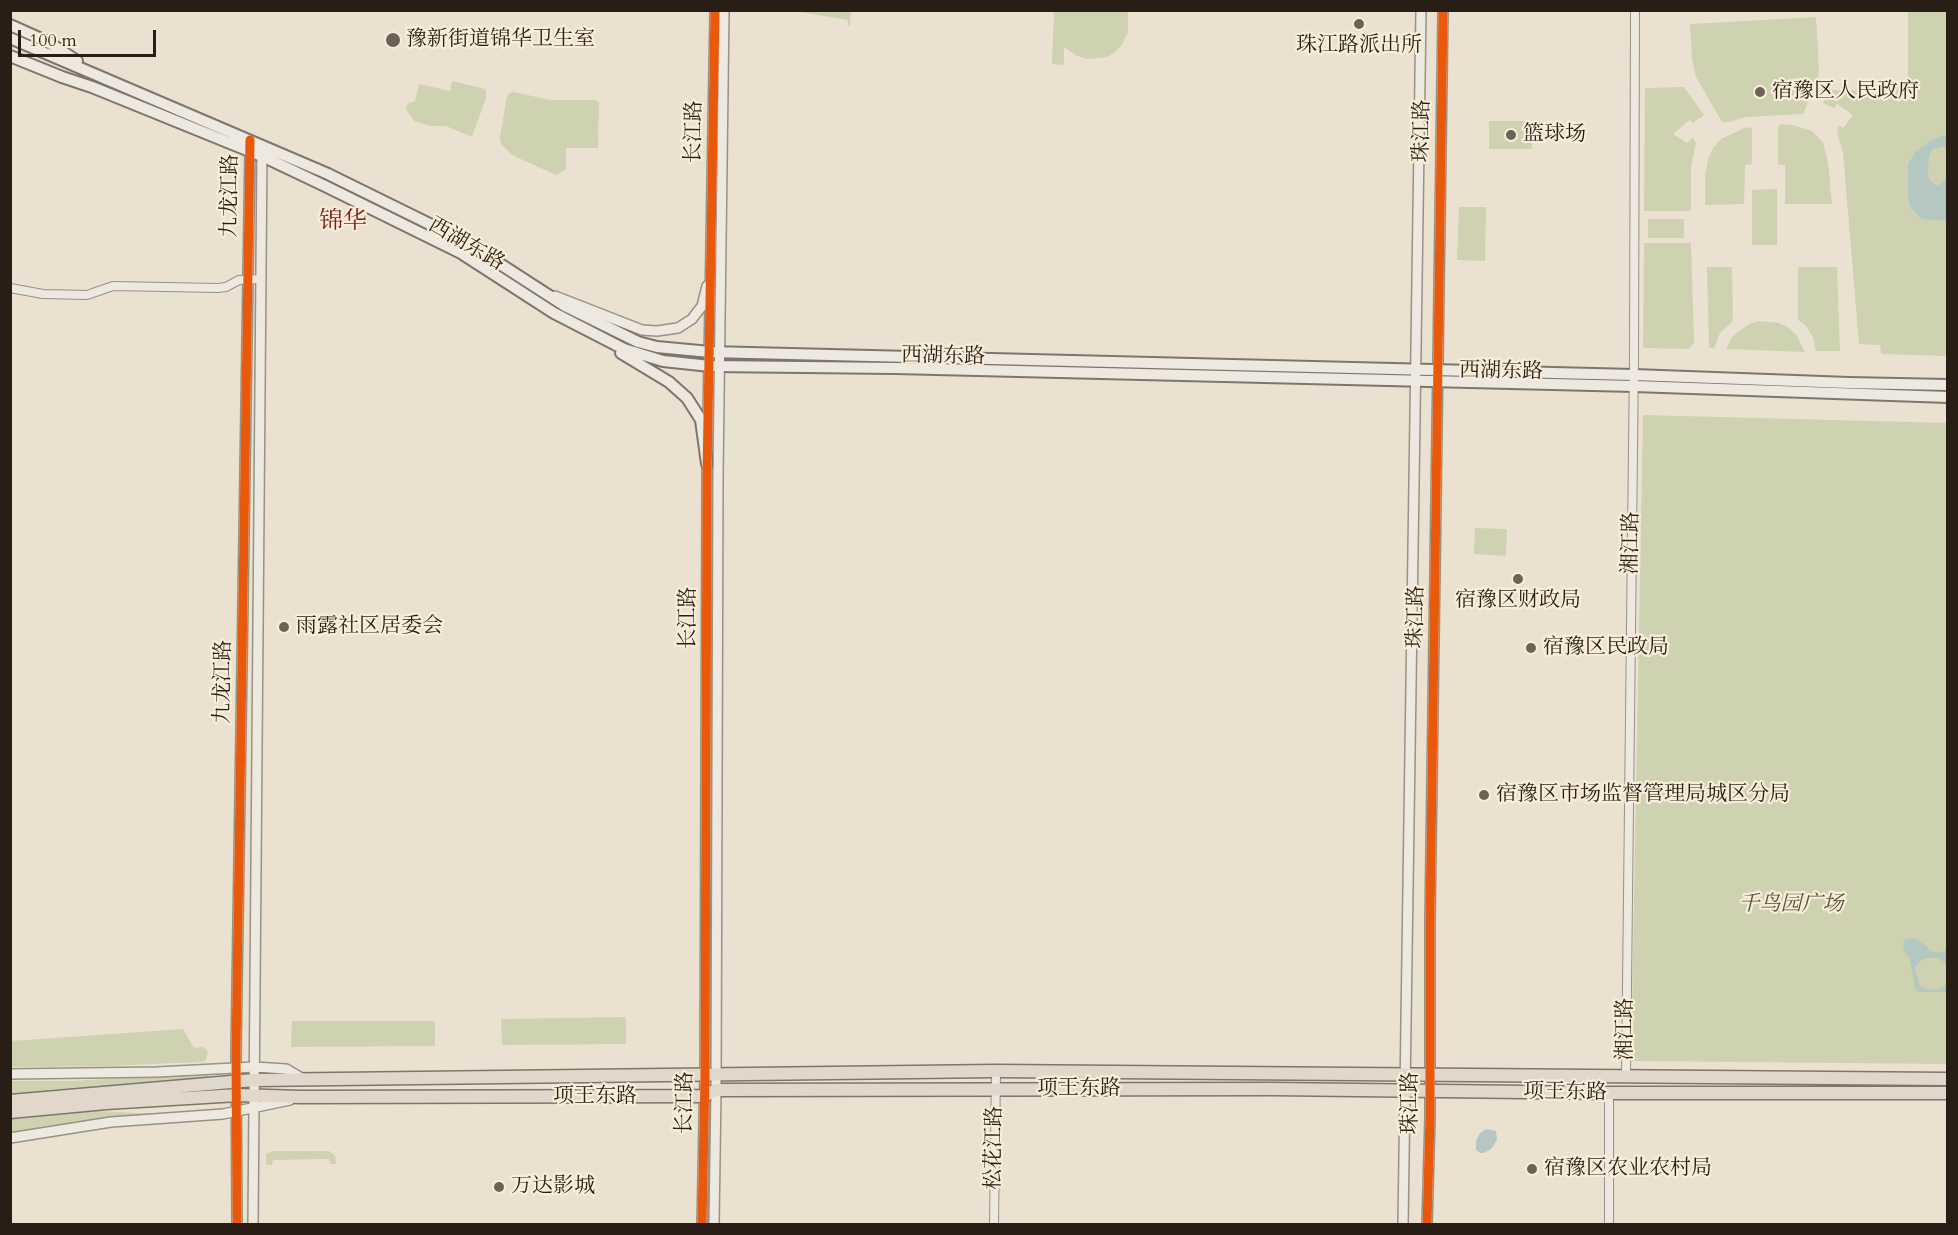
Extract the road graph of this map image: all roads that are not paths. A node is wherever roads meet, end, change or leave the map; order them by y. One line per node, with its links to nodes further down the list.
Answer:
1 (715, 10): 12 (street, 长江路)
2 (724, 10): 18 (street, 长江路)
3 (1420, 10): 21 (street, 珠江路)
4 (1443, 10): 20 (street, 珠江路)
5 (1635, 10): 22 (street, 湘江路)
6 (10, 25): 9 (main road)
7 (10, 38): 9 (main road, 西湖东路)
8 (10, 56): 10 (main road, 西湖东路)
9 (102, 77): 10 (main road, 西湖东路)
10 (250, 146): 11 (main road, 西湖东路); 13 (street, 九龙江路)
11 (262, 151): 14 (street, 九龙江路); 16 (main road, 西湖东路); 17 (main road, 西湖东路)
12 (712, 248): 16 (street); 18 (street, 长江路)
13 (248, 279): 14 (street); 15 (street); 27 (street, 九龙江路)
14 (261, 279): 30 (street, 九龙江路)
15 (10, 288)
16 (540, 290): 18 (main road, 西湖东路)
17 (554, 313): 19 (main road, 西湖东路); 26 (main road)
18 (715, 352): 19 (street, 长江路); 21 (main road, 西湖东路)
19 (715, 366): 21 (main road, 西湖东路); 26 (street, 长江路); 33 (street, 长江路)
20 (1438, 370): 21 (main road, 西湖东路); 22 (main road, 西湖东路); 23 (street, 珠江路)
21 (1416, 376): 23 (main road, 西湖东路); 31 (street, 珠江路)
22 (1634, 380): 23 (main road, 西湖东路); 24 (main road, 西湖东路); 25 (main road, 西湖东路); 34 (street, 湘江路)
23 (1438, 382): 32 (street, 珠江路)
24 (1947, 385)
25 (1946, 397)
26 (707, 464): 33 (street, 长江路)
27 (237, 1068): 29 (street); 30 (street); 36 (street, 九龙江路)
28 (998, 1071): 31 (main road, 项王东路); 33 (main road, 项王东路); 37 (street, 松花江路)
29 (10, 1074)
30 (254, 1074): 33 (main road, 项王东路); 36 (main road, 项王东路); 46 (street, 九龙江路)
31 (1406, 1074): 32 (main road, 项王东路); 39 (street, 珠江路)
32 (1429, 1074): 34 (main road, 项王东路); 40 (street, 珠江路)
33 (710, 1075): 38 (street, 长江路); 44 (street, 长江路)
34 (1626, 1075): 35 (main road, 项王东路)
35 (1947, 1079)
36 (237, 1081): 43 (street, 九龙江路); 45 (main road, 项王东路)
37 (998, 1089): 38 (main road, 项王东路); 39 (main road, 项王东路); 54 (street, 松花江路); 55 (street, 松花江路)
38 (716, 1090): 44 (main road, 项王东路); 53 (street, 长江路)
39 (1405, 1092): 40 (main road, 项王东路); 56 (street, 珠江路)
40 (1430, 1092): 41 (main road, 项王东路); 57 (street, 珠江路)
41 (1609, 1093): 42 (main road, 项王东路); 58 (street)
42 (1947, 1093)
43 (238, 1095): 46 (main road, 项王东路); 47 (street, 九龙江路); 48 (main road, 项王东路)
44 (704, 1096): 46 (main road, 项王东路); 52 (street, 长江路)
45 (10, 1101)
46 (254, 1102): 47 (street); 51 (street, 九龙江路)
47 (238, 1111): 49 (street); 50 (street, 九龙江路)
48 (10, 1112)
49 (10, 1138)
50 (237, 1224)
51 (253, 1224)
52 (702, 1224)
53 (714, 1224)
54 (994, 1224)
55 (999, 1224)
56 (1403, 1224)
57 (1427, 1224)
58 (1609, 1224)

